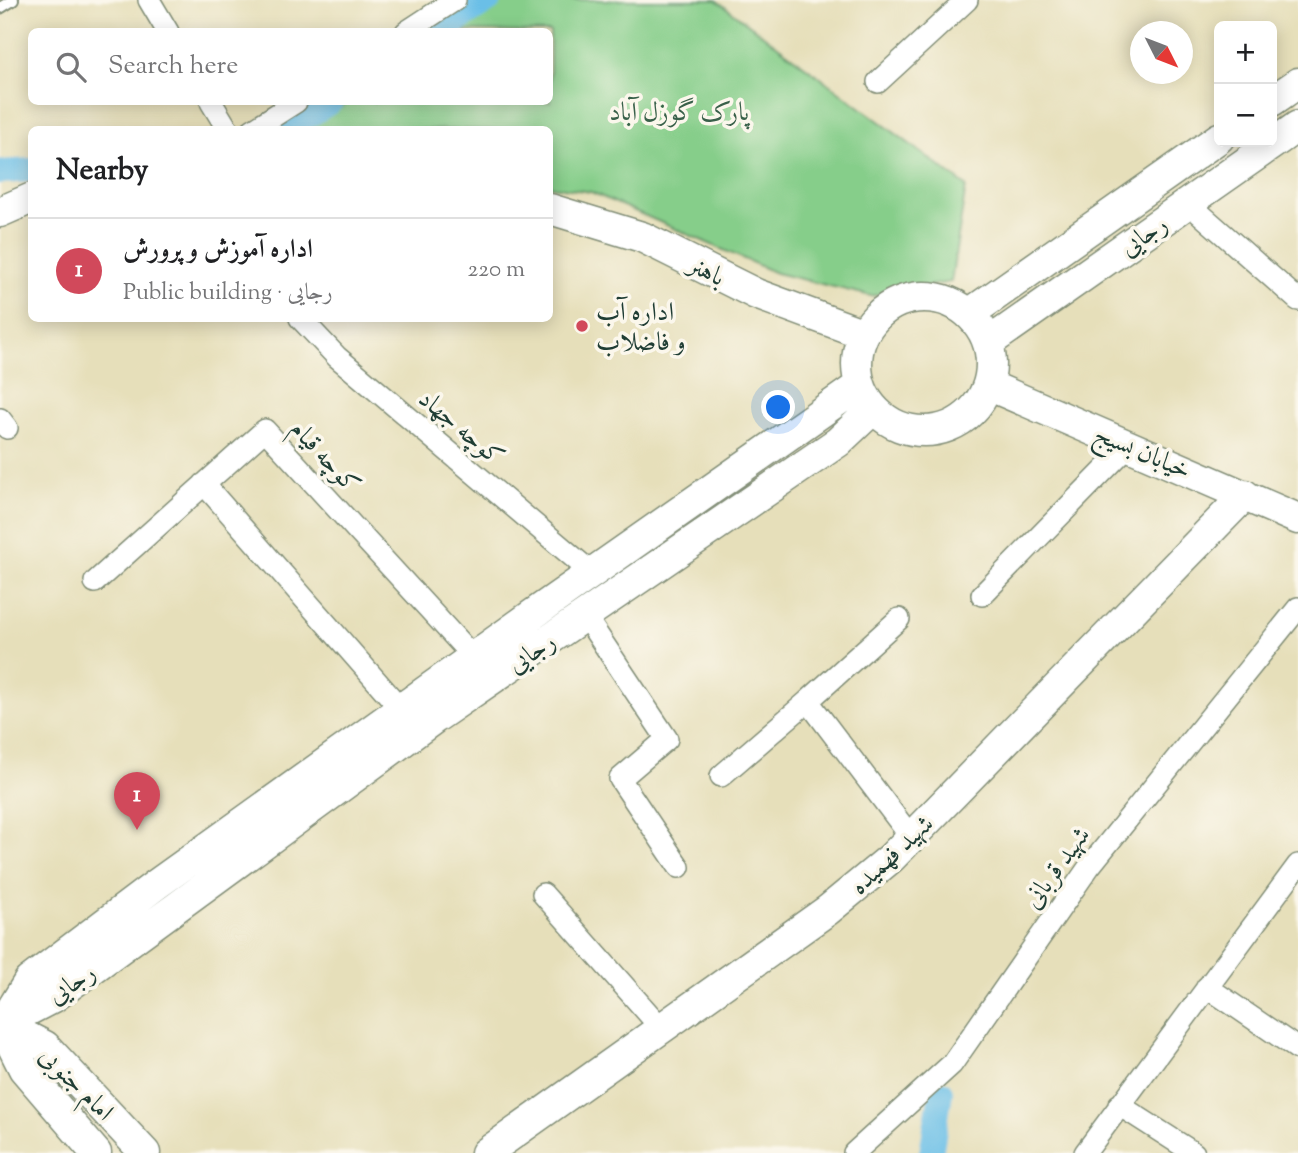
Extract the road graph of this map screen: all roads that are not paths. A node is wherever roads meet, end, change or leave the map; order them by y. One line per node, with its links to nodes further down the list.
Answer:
1 (13, 0): 5 (lane)
2 (149, 0): 6 (street)
3 (455, 0): 7 (street)
4 (967, 0): 8 (street)
5 (0, 8)
6 (166, 28)
7 (411, 28)
8 (877, 82)
9 (1298, 83): 10 (street)
10 (1277, 98)
11 (213, 105): 13 (street)
12 (291, 105): 14 (street)
13 (226, 126)
14 (258, 126)
15 (1298, 126): 18 (street, رجایی)
16 (1214, 142): 22 (street, رجایی)
17 (28, 200): 20 (street)
18 (1188, 203): 21 (street); 25 (street, رجایی)
19 (553, 210): 24 (street, باهنر)
20 (0, 212)
21 (1298, 300)
22 (969, 314): 24 (street); 25 (street)
23 (304, 322): 32 (street, کوچه جهاد)
24 (864, 334): 27 (street)
25 (988, 343): 26 (street)
26 (988, 385): 27 (street); 28 (street, خیابان بسیج)
27 (867, 397): 32 (street, رجایی); 36 (street, رجایی)
28 (1129, 445): 30 (street, خیابان بسیج); 34 (street)
29 (204, 484): 33 (street, کوچه قیام); 38 (street, کوچه قیام); 40 (street)
30 (1245, 495): 31 (street, خیابان بسیج); 42 (street, شهید فهمیده)
31 (1298, 519)
32 (592, 573): 38 (street, رجایی)
33 (95, 582)
34 (982, 595)
35 (1298, 608): 54 (street, شهید قربانی)
36 (585, 616): 44 (street); 47 (street, رجایی)
37 (899, 619): 39 (street)
38 (473, 657): 40 (street, رجایی)
39 (808, 701): 41 (street); 42 (street)
40 (400, 708): 47 (street, رجایی)
41 (721, 776)
42 (911, 837): 48 (street, شهید فهمیده)
43 (1298, 865): 46 (street)
44 (679, 867)
45 (543, 894): 48 (street)
46 (1207, 987): 49 (street); 50 (street)
47 (1, 1024): 51 (street, امام جنوبی); 52 (street, امام جنوبی)
48 (662, 1029): 53 (street, شهید فهمیده)
49 (1298, 1049)
50 (1119, 1105): 55 (street); 56 (street)
51 (96, 1153)
52 (145, 1153)
53 (486, 1153)
54 (854, 1153)
55 (1085, 1153)
56 (1194, 1153)

